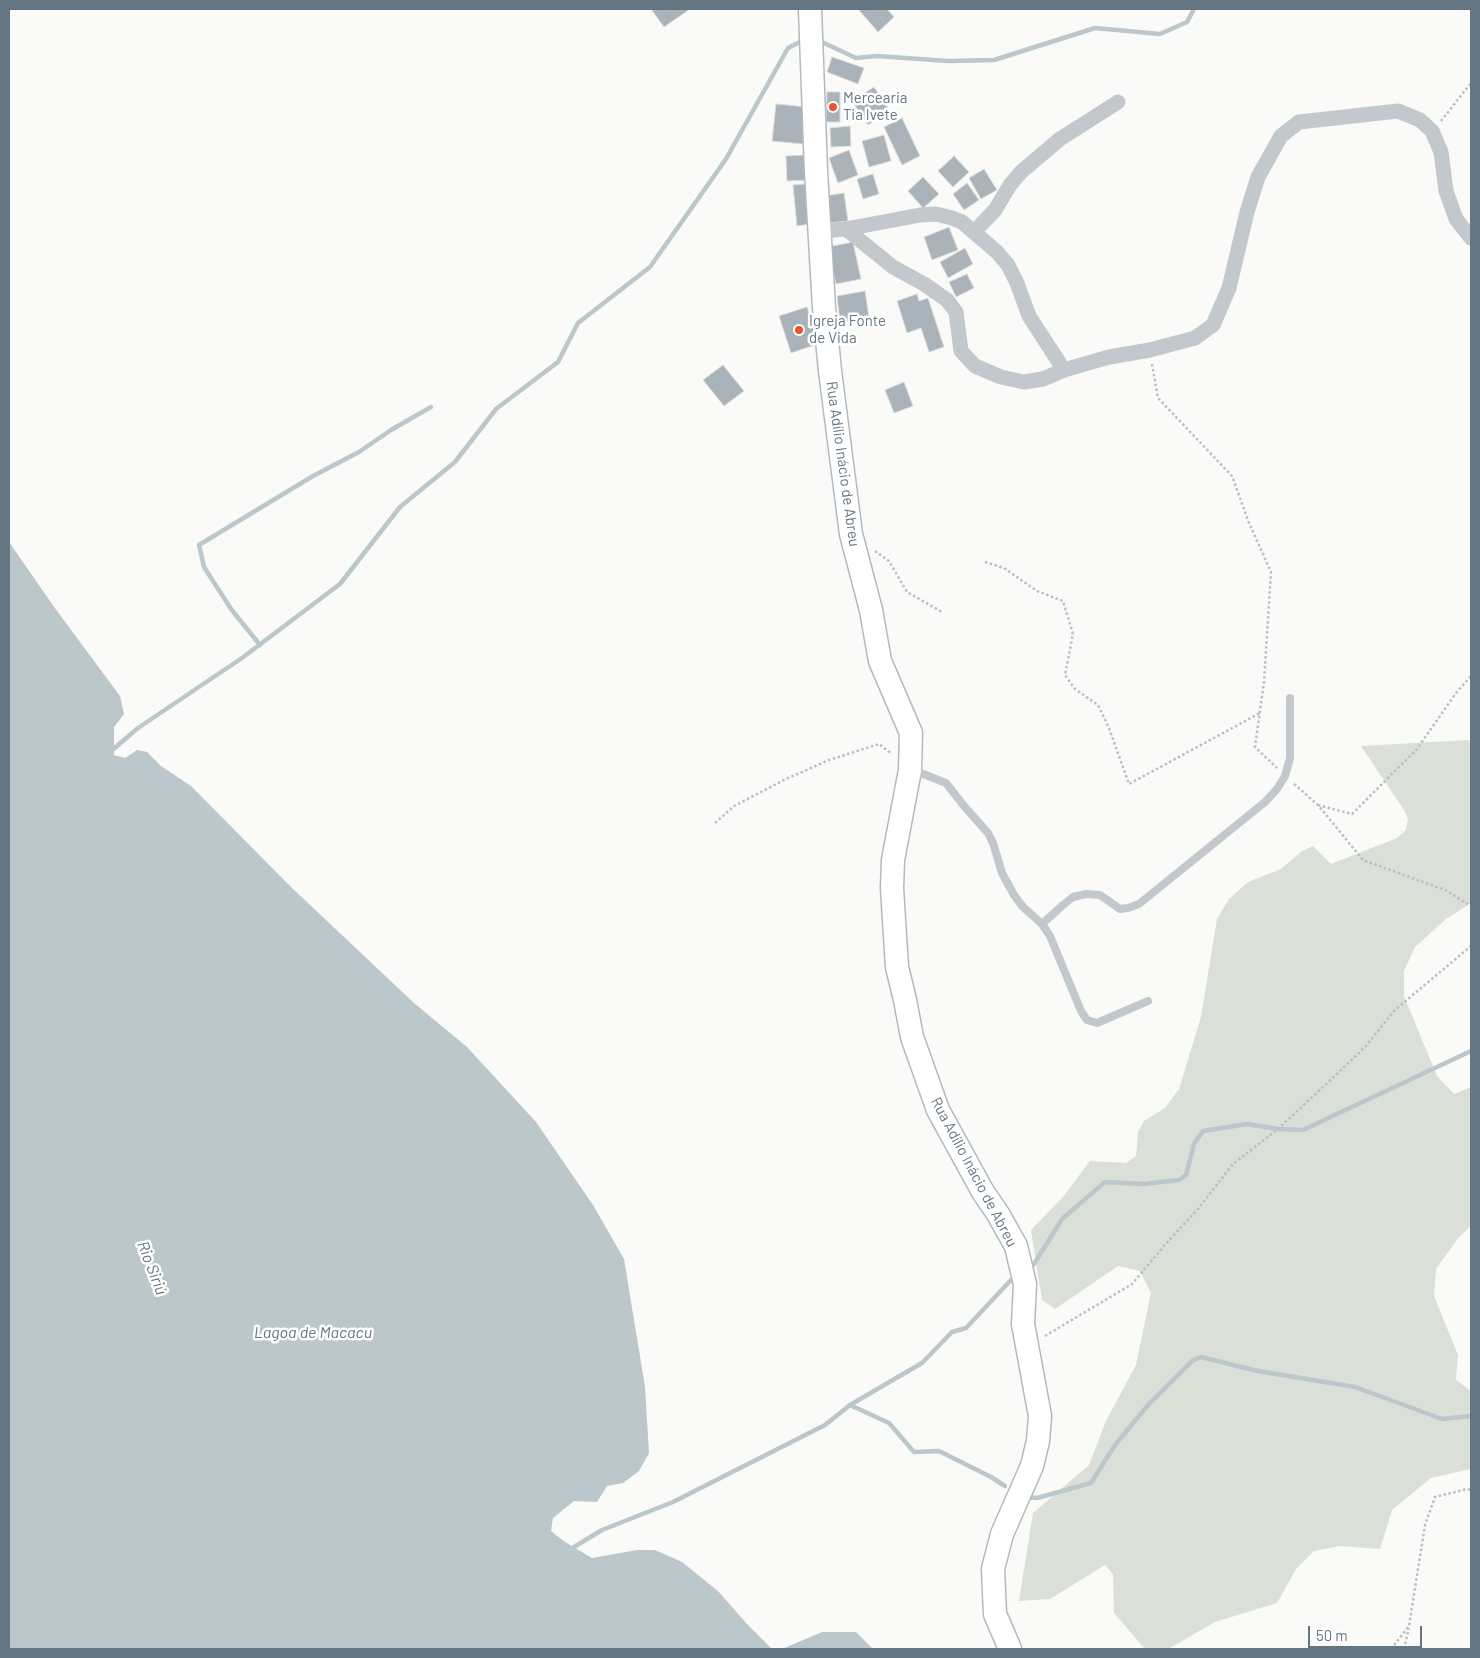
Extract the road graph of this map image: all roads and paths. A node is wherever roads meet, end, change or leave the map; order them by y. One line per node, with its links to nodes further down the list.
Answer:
1 (810, 9): 6 (street, Rua Adílio Inácio de Abreu)
2 (1471, 83): 4 (path)
3 (1118, 102): 7 (street)
4 (1432, 131): 8 (street); 9 (street)
5 (846, 229): 6 (street); 7 (street); 10 (street)
6 (820, 231): 17 (street, Rua Adílio Inácio de Abreu)
7 (974, 232): 10 (street)
8 (1471, 238)
9 (1150, 350): 10 (street); 16 (path)
10 (1064, 370)
11 (874, 550): 13 (path)
12 (985, 562): 16 (path)
13 (942, 612)
14 (1471, 676): 19 (path)
15 (1290, 698): 18 (lane)
16 (1260, 713): 18 (path)
17 (910, 770): 20 (path); 22 (lane); 25 (street, Rua Adílio Inácio de Abreu)
18 (1285, 776): 19 (path); 22 (lane)
19 (1318, 805): 21 (path)
20 (715, 823)
21 (1471, 906)
22 (1042, 924): 24 (lane)
23 (1471, 946): 25 (path)
24 (1148, 1001)
25 (1026, 1346): 28 (street, Rua Adílio Inácio de Abreu)
26 (1471, 1490): 27 (path)
27 (1409, 1626): 29 (path); 30 (path)
28 (1010, 1649)
29 (1391, 1649)
30 (1404, 1649)

